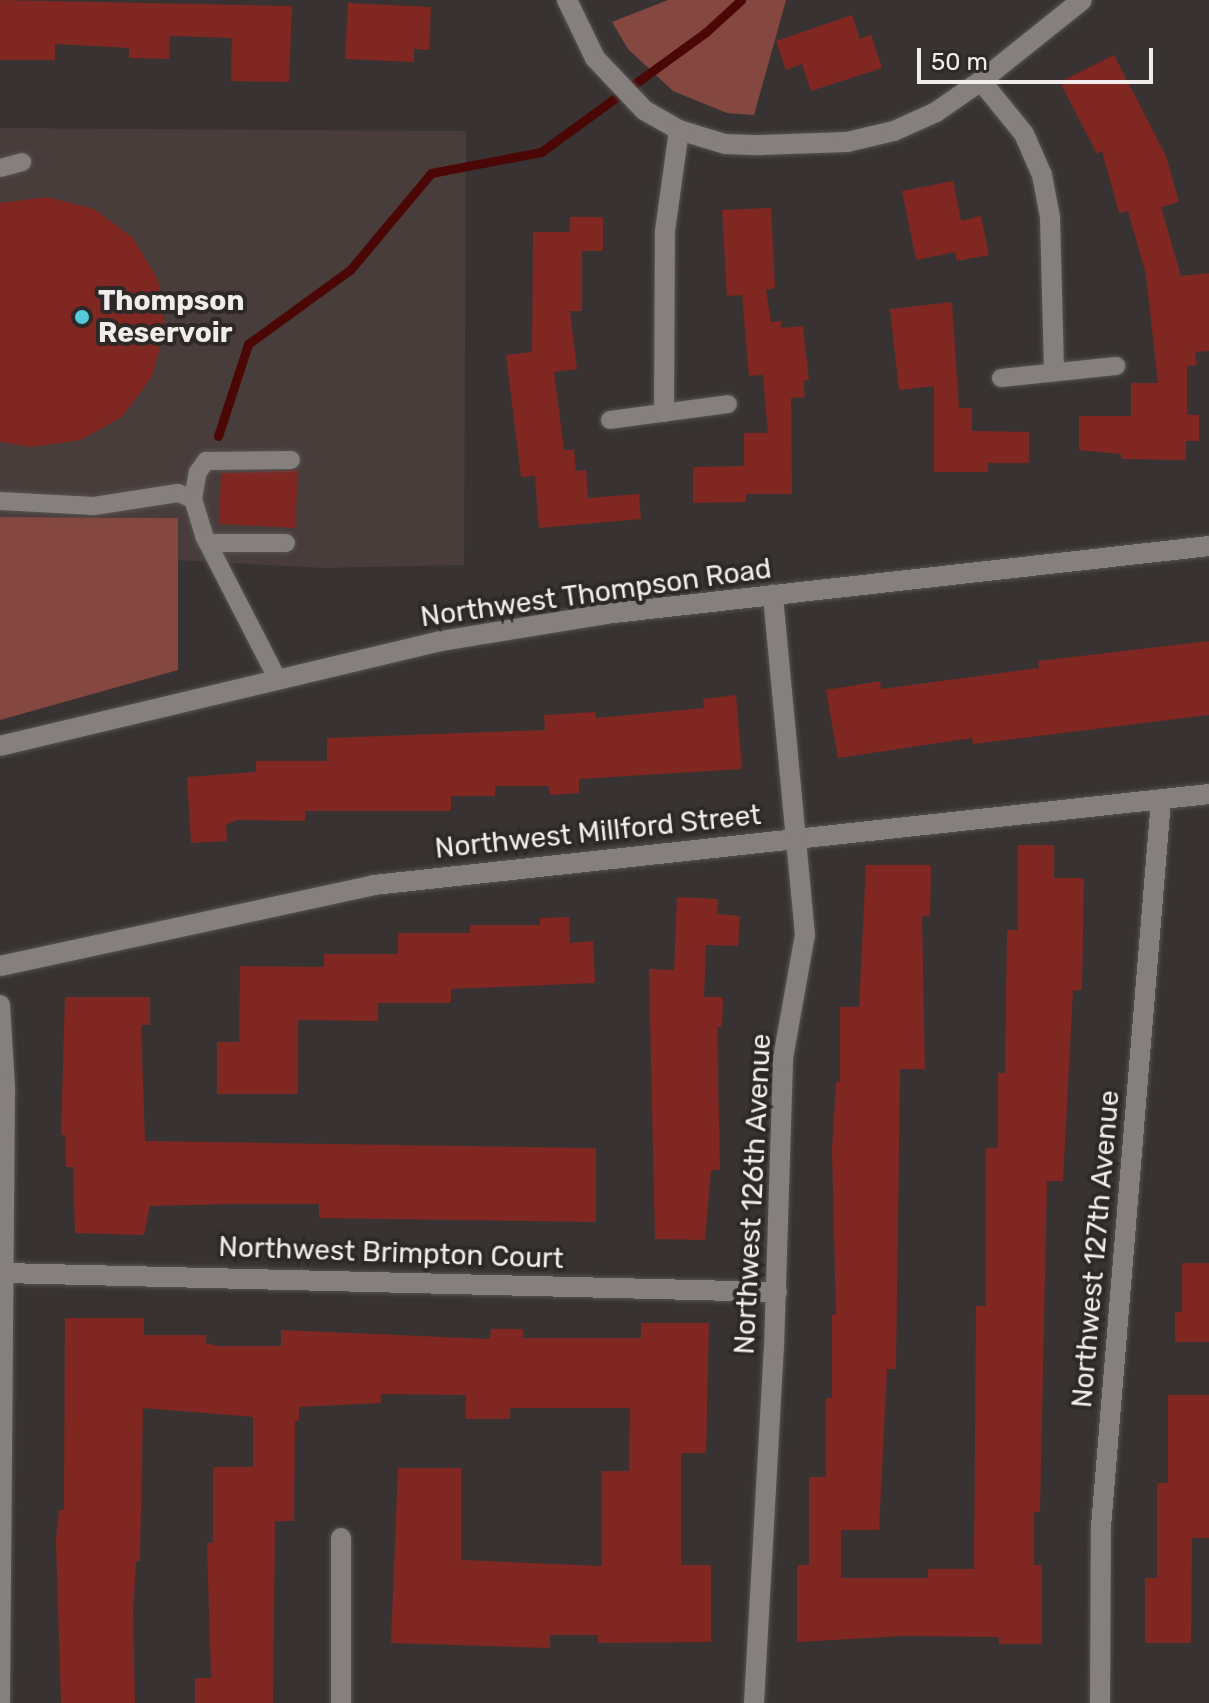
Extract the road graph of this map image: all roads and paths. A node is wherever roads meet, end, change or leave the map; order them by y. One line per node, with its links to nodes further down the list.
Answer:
1 (567, 0): 4 (street)
2 (1082, 0): 3 (street)
3 (981, 81): 4 (street); 8 (street)
4 (679, 130): 11 (street)
5 (22, 162): 6 (lane)
6 (0, 168)
7 (1116, 366): 8 (lane)
8 (1054, 370): 9 (lane)
9 (1001, 378)
10 (728, 404): 11 (lane)
11 (664, 412): 12 (lane)
12 (610, 420)
13 (291, 460): 14 (lane)
14 (193, 499): 15 (lane); 16 (lane)
15 (0, 501)
16 (208, 543): 17 (lane); 20 (lane)
17 (286, 543)
18 (1209, 546): 19 (street, Northwest Thompson Road)
19 (773, 595): 20 (street, Northwest Thompson Road); 24 (street, Northwest 126th Avenue)
20 (278, 680): 21 (street, Northwest Thompson Road)
21 (0, 746)
22 (1209, 794): 23 (street, Northwest Millford Street)
23 (1161, 800): 24 (street, Northwest Millford Street); 33 (street, Northwest 127th Avenue)
24 (800, 837): 25 (street, Northwest Millford Street); 28 (street, Northwest 126th Avenue)
25 (0, 966)
26 (0, 1005): 27 (street)
27 (4, 1273): 28 (street, Northwest Brimpton Court); 30 (street)
28 (777, 1292): 32 (street, Northwest 126th Avenue)
29 (341, 1538): 31 (street)
30 (0, 1703)
31 (341, 1703)
32 (754, 1703)
33 (1100, 1703)

